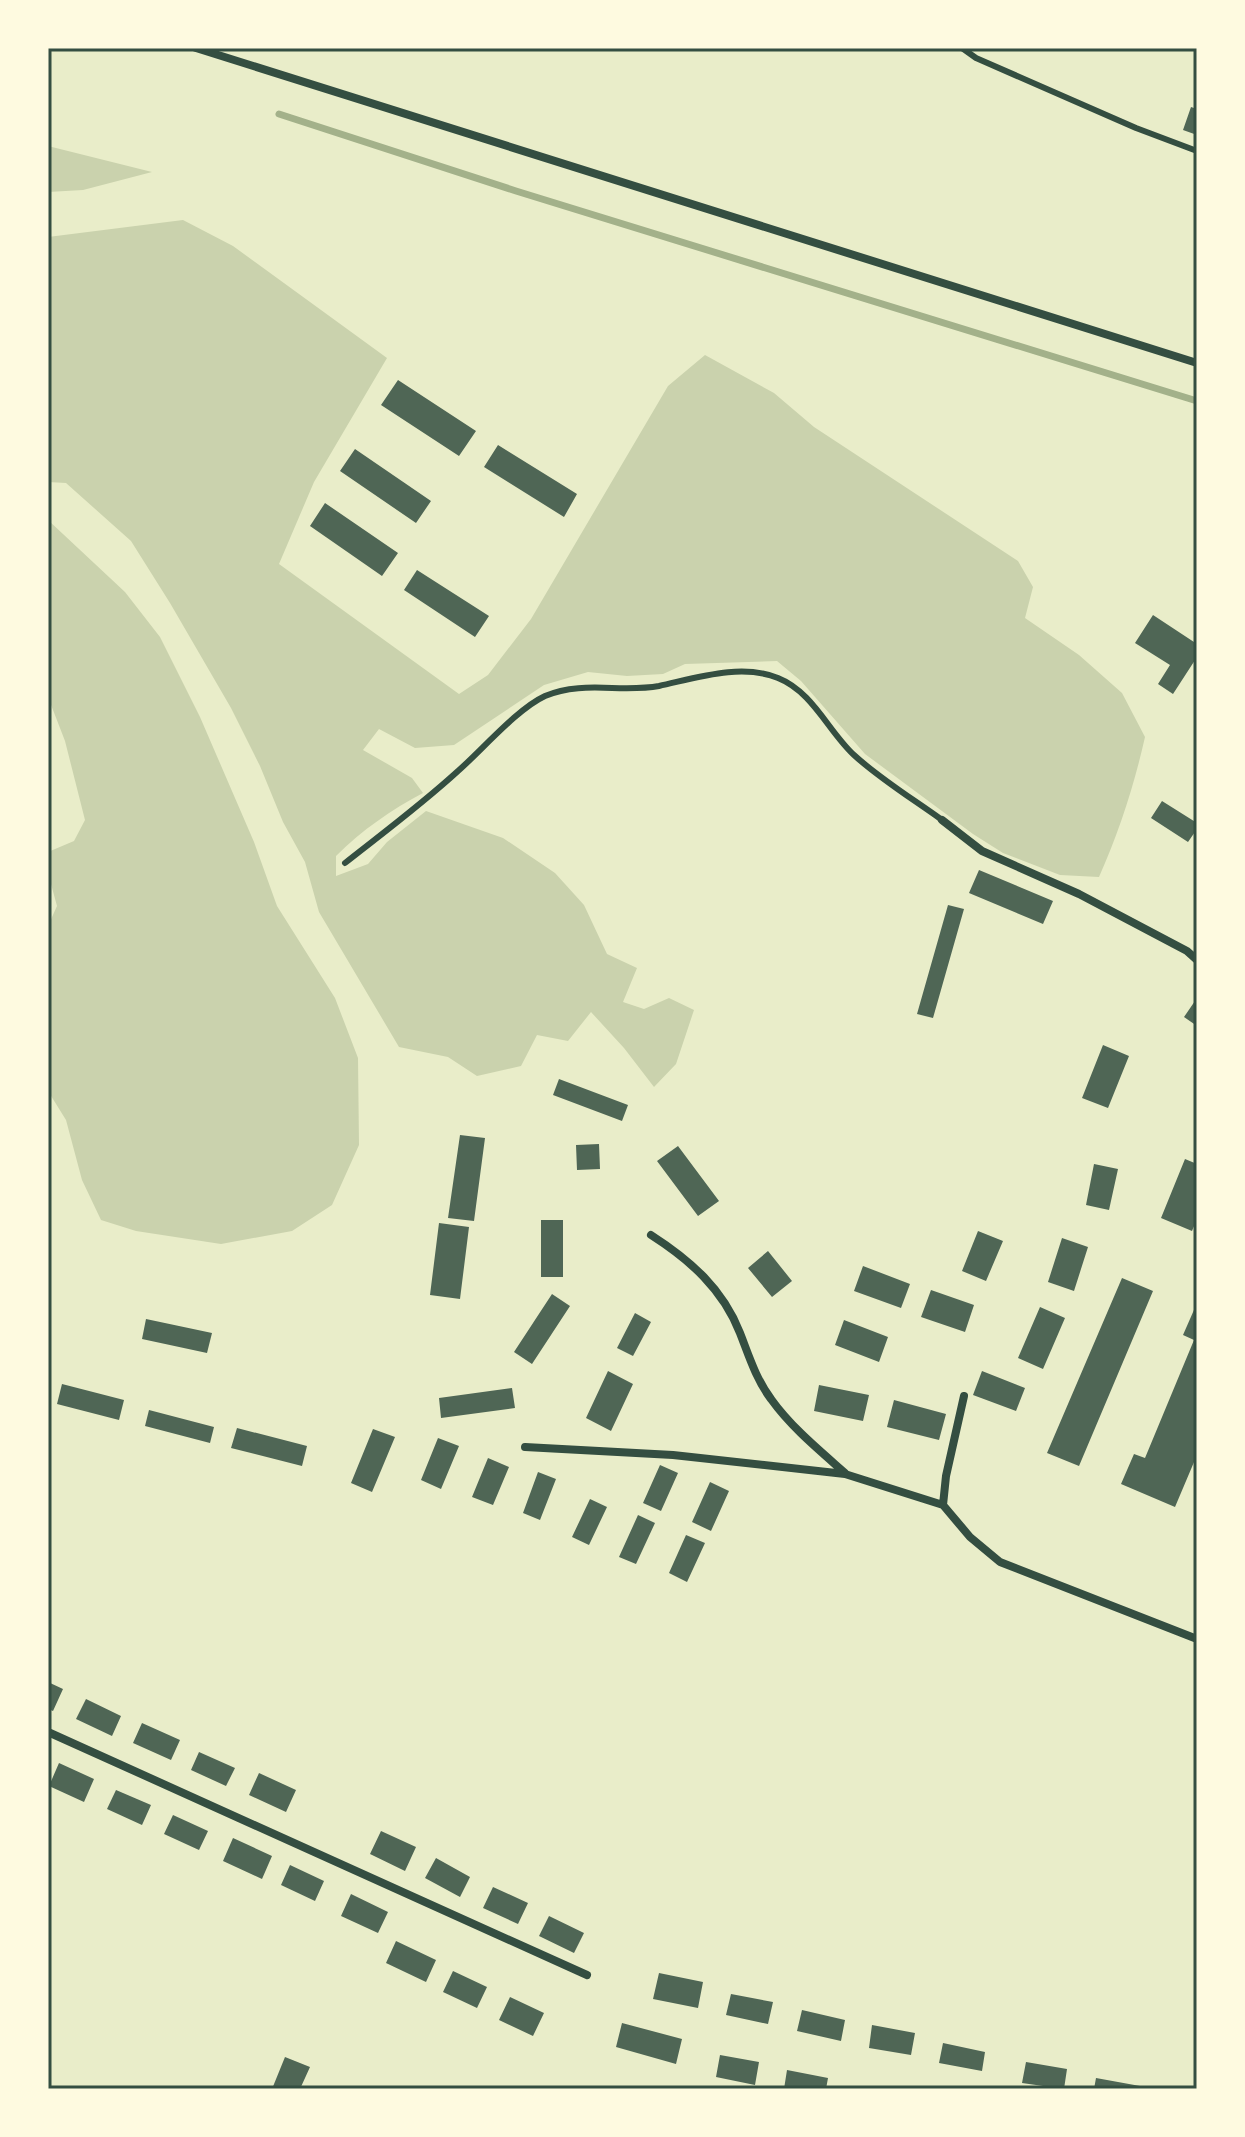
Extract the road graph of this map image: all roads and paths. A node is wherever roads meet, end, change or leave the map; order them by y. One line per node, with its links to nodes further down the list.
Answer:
1 (196, 48): 4 (street)
2 (962, 48): 3 (lane)
3 (1197, 151)
4 (1197, 363)
5 (942, 820): 6 (lane); 7 (street)
6 (345, 863)
7 (1197, 960)
8 (651, 1235): 11 (street)
9 (964, 1396): 12 (street)
10 (525, 1447): 11 (street)
11 (845, 1474): 12 (street)
12 (943, 1505): 13 (street)
13 (1197, 1639)
14 (48, 1732): 15 (street)
15 (587, 1975)

